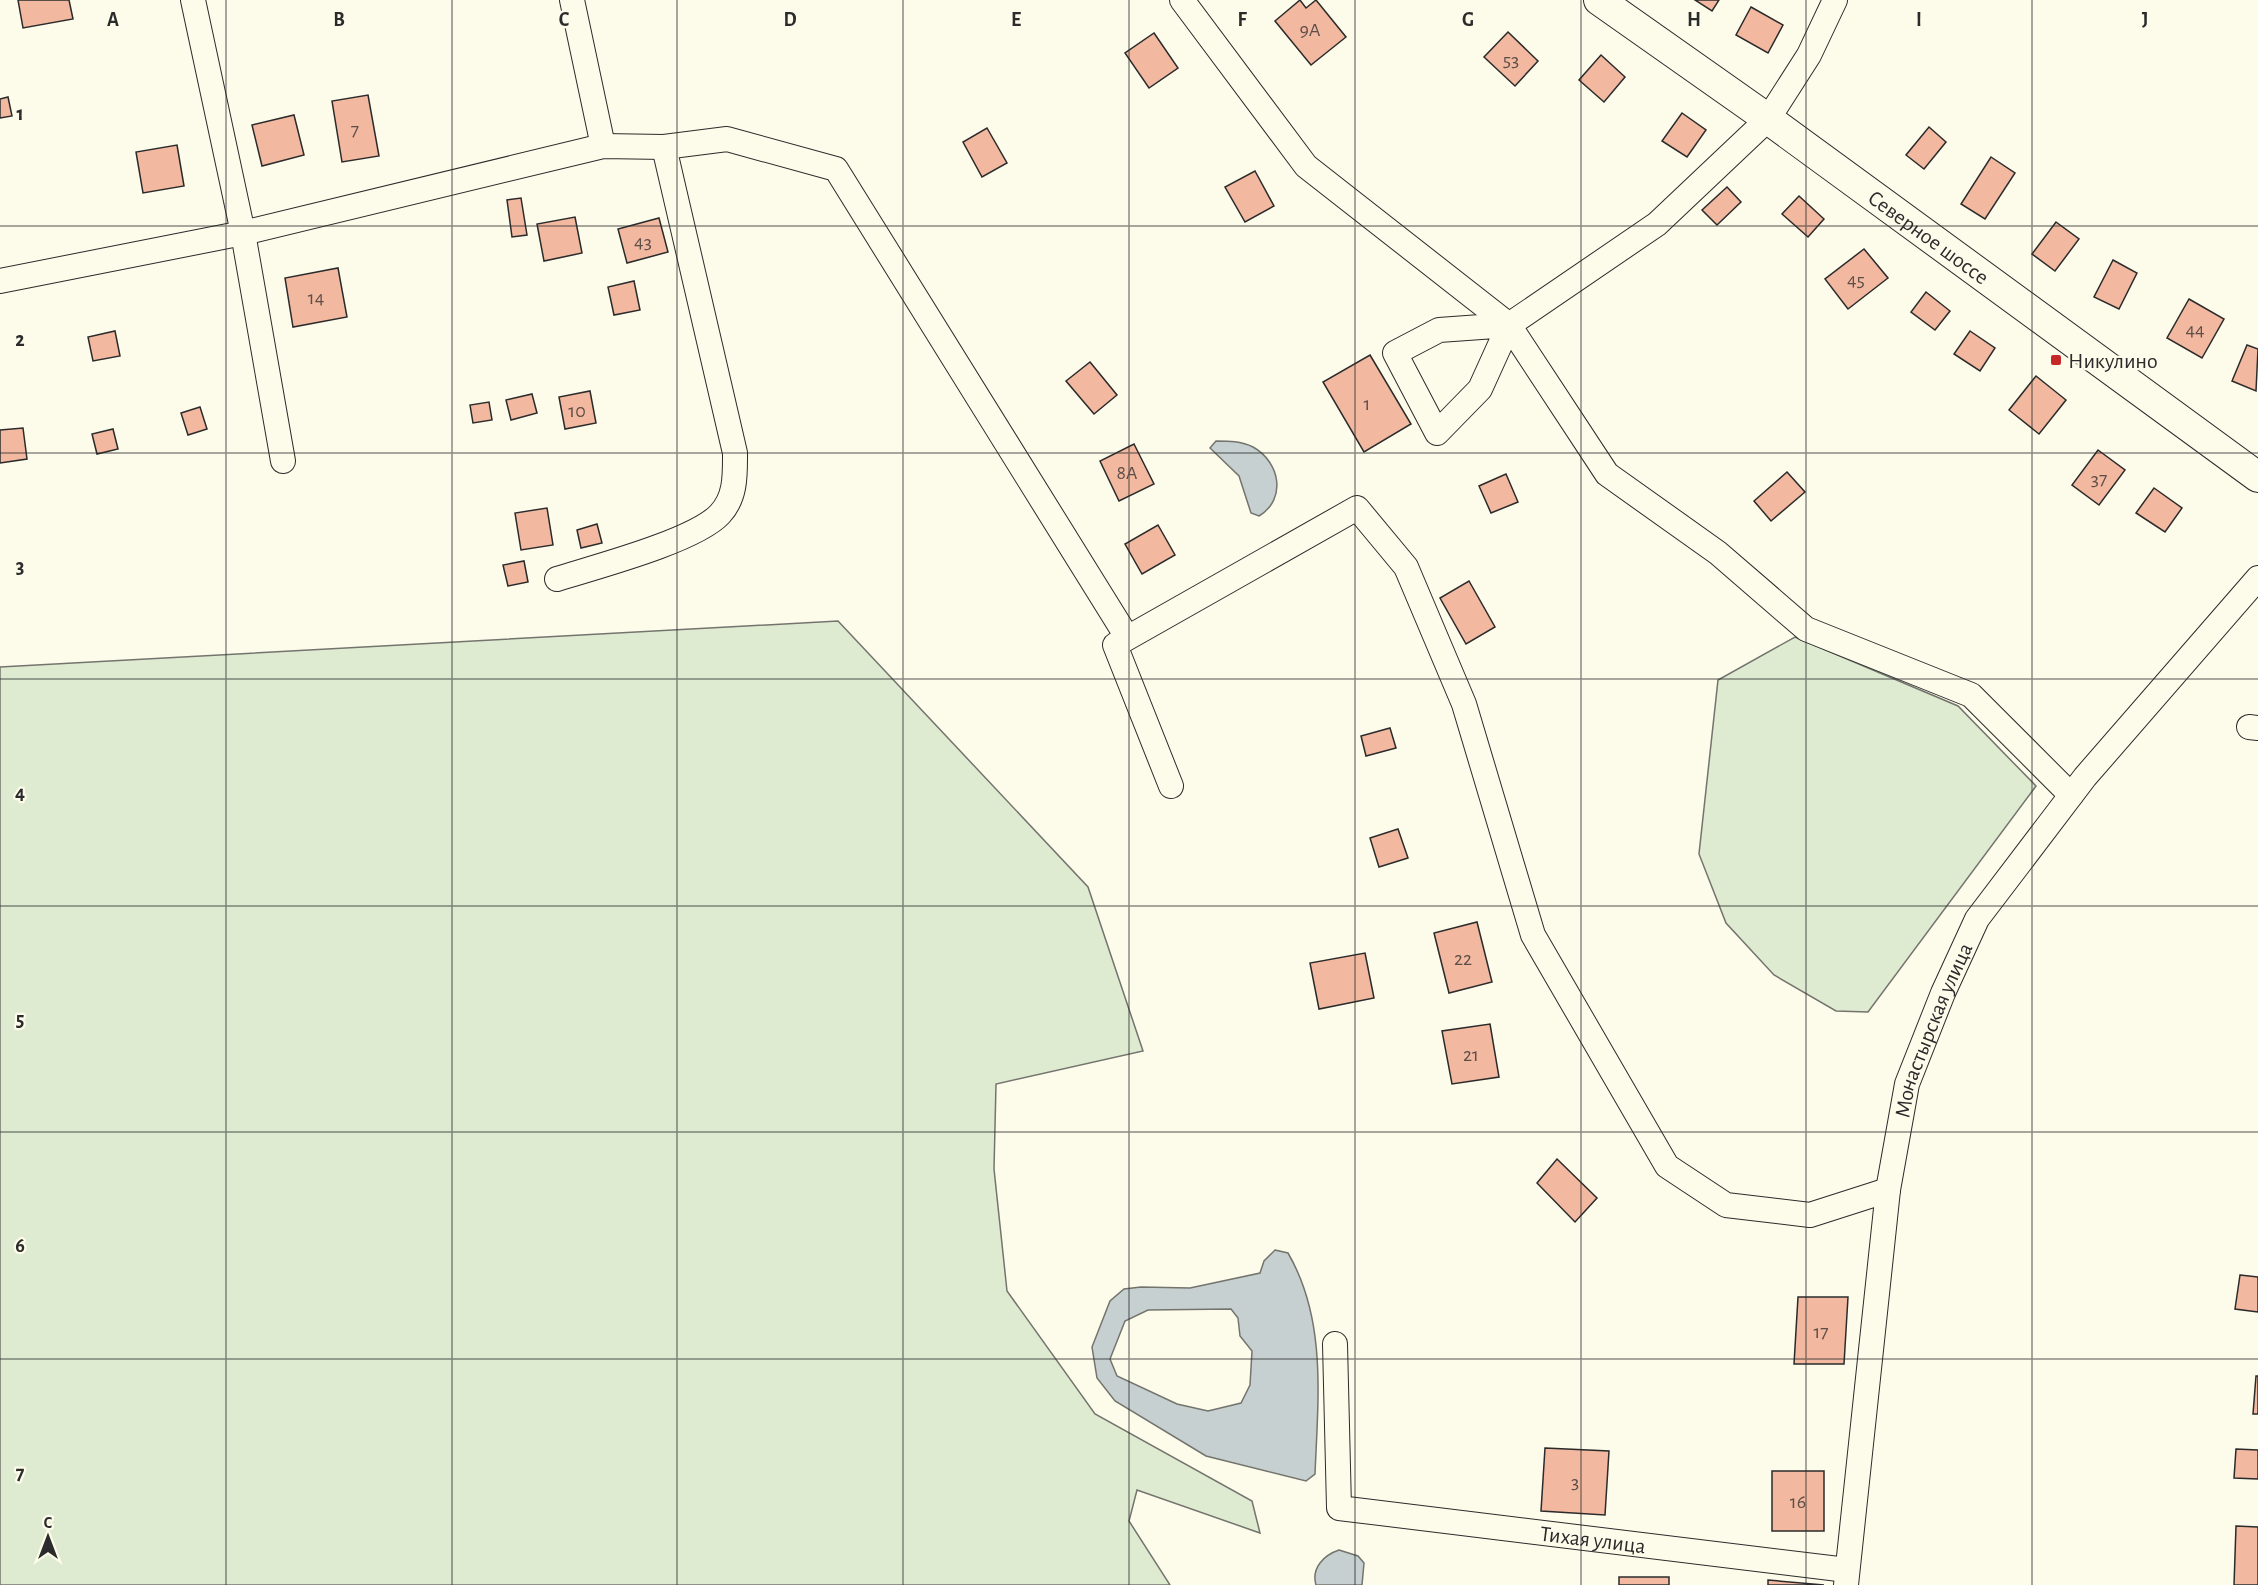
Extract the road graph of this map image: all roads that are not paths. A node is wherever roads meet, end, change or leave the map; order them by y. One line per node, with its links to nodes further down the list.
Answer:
1 (194, 0): 9 (street)
2 (572, 0): 7 (street)
3 (1182, 0): 11 (street)
4 (1599, 0): 6 (main road, Северное шоссе)
5 (1835, 0): 6 (street)
6 (1767, 119): 11 (street); 13 (main road, Северное шоссе)
7 (603, 146): 8 (street); 9 (street)
8 (664, 147): 15 (street); 16 (street)
9 (243, 233): 10 (street); 12 (street)
10 (0, 281)
11 (1509, 325): 11 (street); 18 (street)
12 (283, 461)
13 (2258, 477)
14 (2258, 578): 18 (street, Монастырская улица)
15 (557, 579)
16 (1127, 638): 17 (street); 19 (street)
17 (1171, 786)
18 (2071, 795): 19 (street, Монастырская улица)
19 (1888, 1190): 21 (street, Монастырская улица)
20 (1335, 1344): 21 (street, Тихая улица)
21 (1846, 1577)

